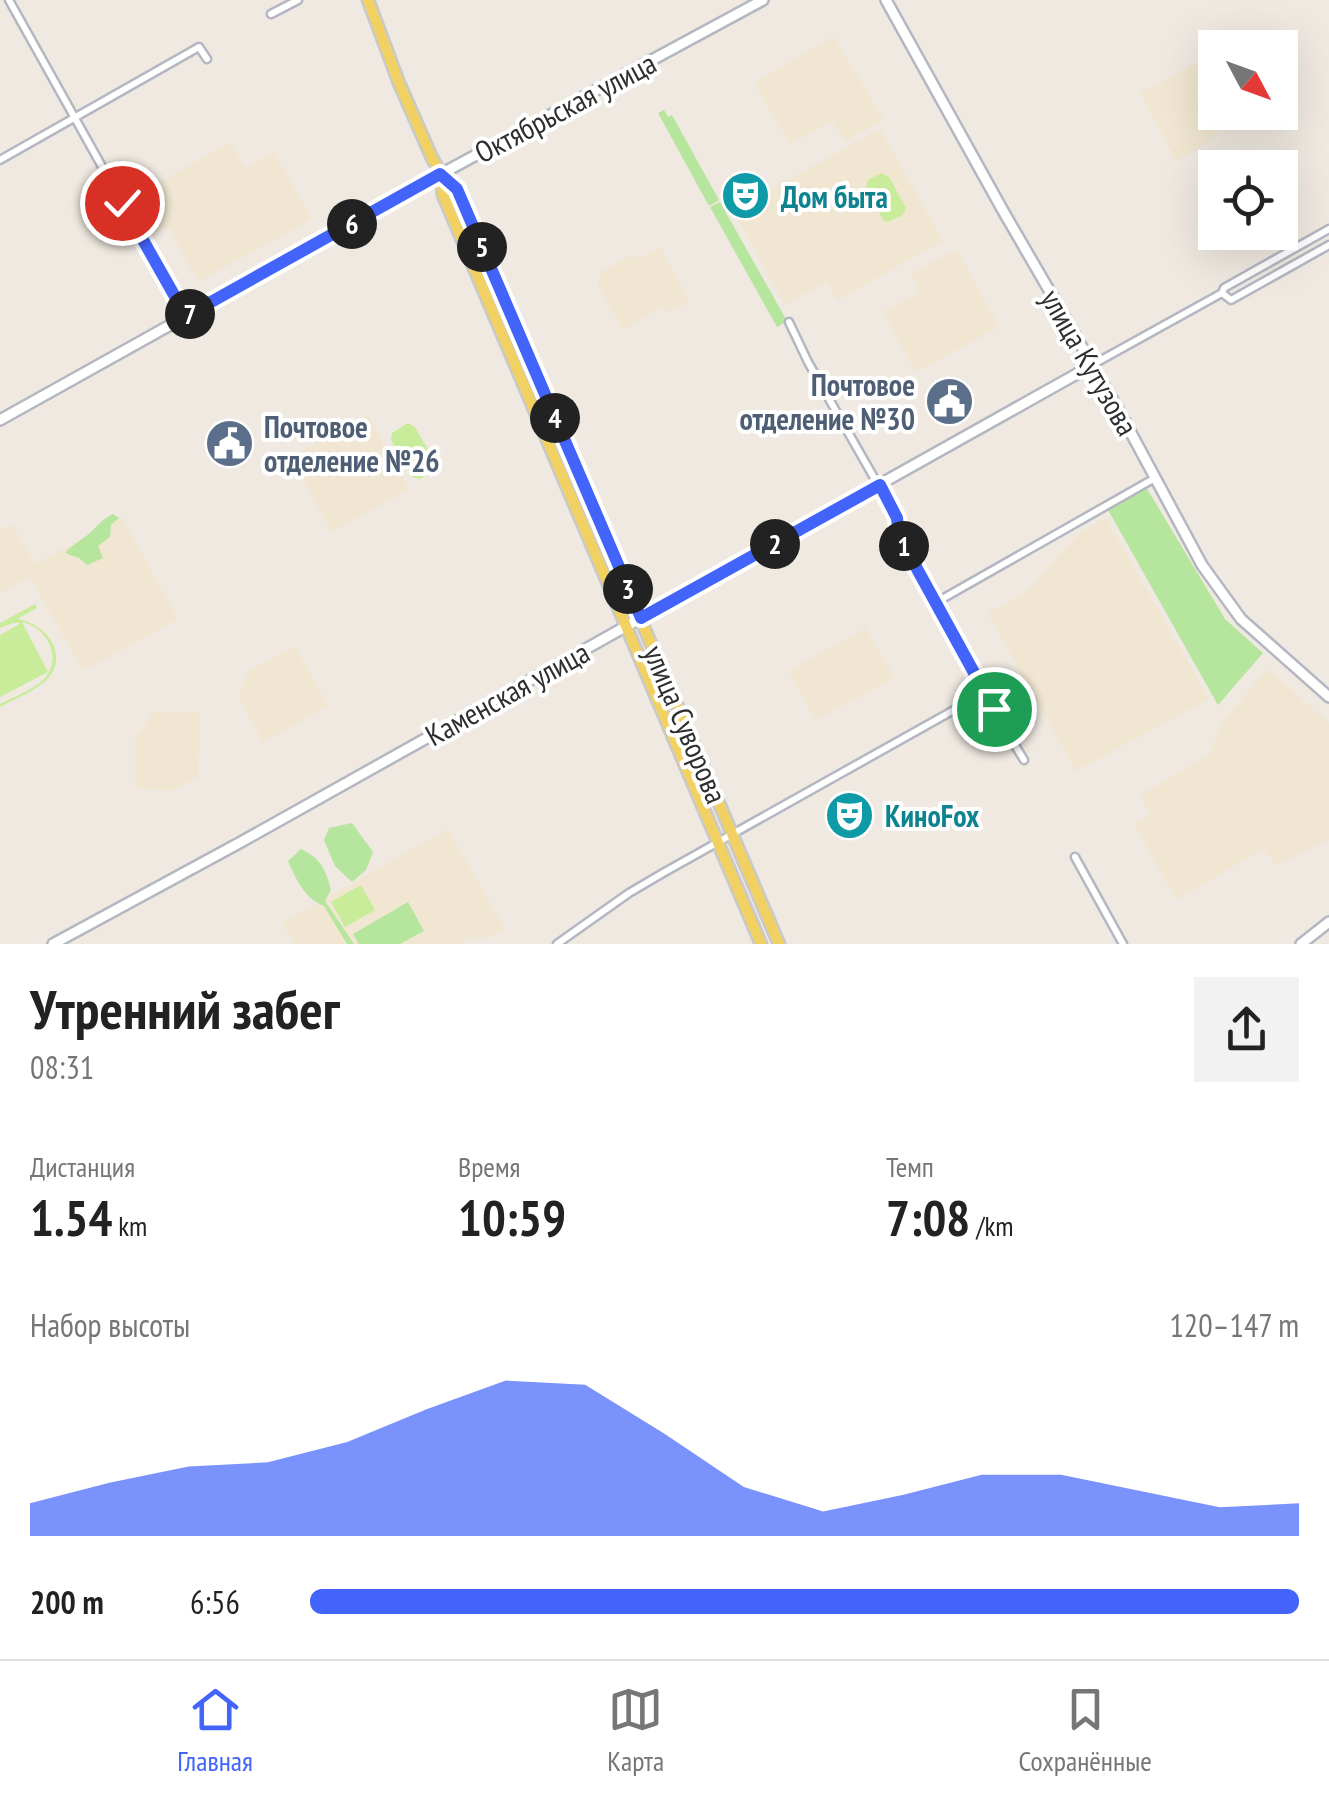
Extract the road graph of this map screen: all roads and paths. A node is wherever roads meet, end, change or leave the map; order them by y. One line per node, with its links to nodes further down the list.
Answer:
1 (10, 0): 8 (street)
2 (298, 0): 6 (street)
3 (368, 0): 10 (main road)
4 (763, 0): 10 (street, Октябрьская улица)
5 (886, 0): 16 (street, улица Кутузова)
6 (271, 14)
7 (207, 59): 8 (street)
8 (75, 118): 9 (street); 14 (street)
9 (0, 159)
10 (440, 174): 14 (street, Октябрьская улица); 21 (main road, улица Суворова); 22 (main road, улица Суворова)
11 (1329, 229): 13 (street, Каменская улица)
12 (1329, 245): 13 (street, Каменская улица)
13 (1222, 294): 16 (street, Каменская улица)
14 (186, 316): 17 (street, Октябрьская улица)
15 (789, 322): 19 (street)
16 (1091, 366): 18 (street, улица Кутузова); 19 (street, Каменская улица)
17 (0, 420)
18 (1155, 478): 20 (street); 24 (street, улица Кутузова)
19 (880, 485): 20 (street); 21 (street, Каменская улица)
20 (935, 603): 23 (street)
21 (641, 618): 22 (street, Каменская улица); 26 (main road, улица Суворова)
22 (626, 626): 27 (main road, улица Суворова); 30 (street, Каменская улица)
23 (986, 692): 25 (street); 26 (street)
24 (1329, 697)
25 (1024, 760)
26 (733, 834): 27 (street); 33 (main road, улица Суворова)
27 (718, 843): 31 (street); 32 (main road, улица Суворова)
28 (1075, 857): 34 (street)
29 (1329, 922): 35 (street)
30 (53, 944)
31 (558, 944)
32 (761, 944)
33 (780, 944)
34 (1123, 944)
35 (1301, 944)

